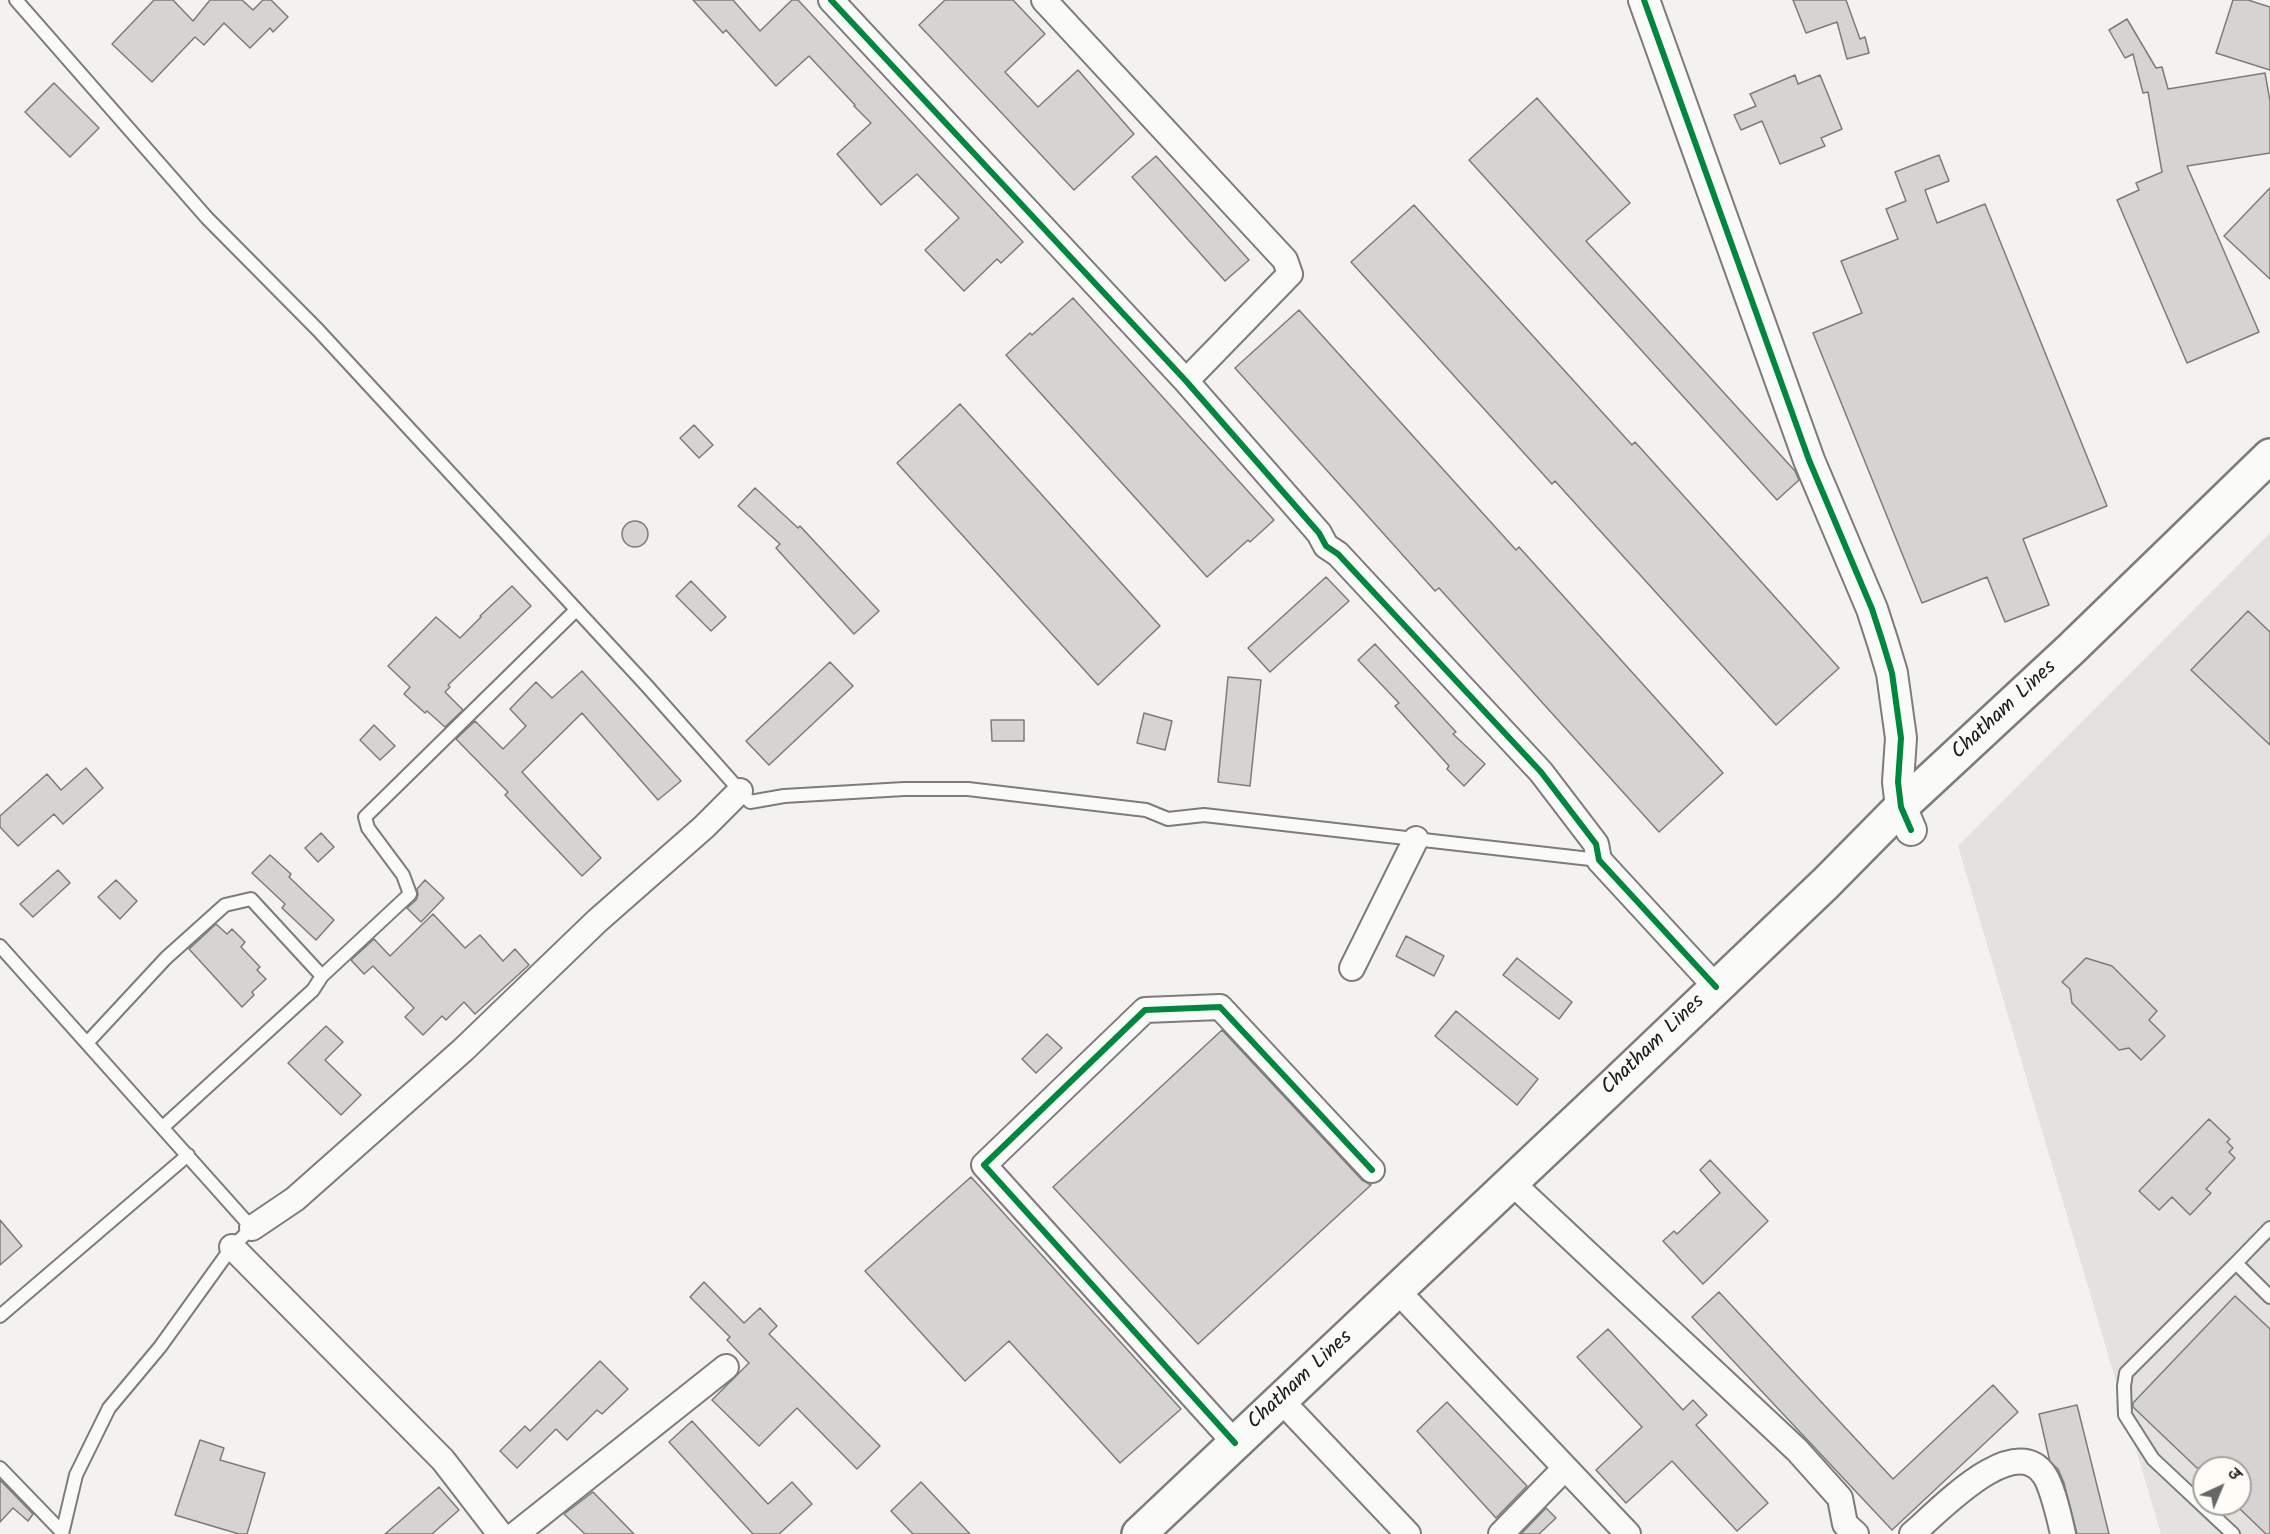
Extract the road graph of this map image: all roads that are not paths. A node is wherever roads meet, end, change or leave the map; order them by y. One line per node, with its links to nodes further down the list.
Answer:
1 (16, 0): 8 (lane)
2 (831, 0): 5 (street)
3 (1044, 0): 5 (street)
4 (1644, 0): 10 (street)
5 (1186, 381): 12 (street)
6 (2270, 456): 10 (highway, Chatham Lines)
7 (2270, 480): 10 (highway, Chatham Lines)
8 (576, 610): 9 (lane); 15 (lane)
9 (740, 791): 11 (lane); 22 (street)
10 (1906, 818): 16 (highway, Chatham Lines); 21 (highway, Chatham Lines)
11 (1416, 839): 12 (lane); 14 (street)
12 (1599, 860): 16 (street)
13 (0, 946): 17 (lane)
14 (1352, 968)
15 (322, 976): 17 (lane); 18 (lane)
16 (1716, 987): 31 (highway, Chatham Lines)
17 (87, 1043): 18 (lane)
18 (163, 1127): 19 (lane)
19 (188, 1155): 22 (lane); 28 (lane)
20 (1372, 1170): 31 (street)
21 (1524, 1195): 27 (highway, Chatham Lines); 34 (street)
22 (252, 1228): 24 (lane)
23 (2270, 1228): 25 (lane)
24 (232, 1246): 35 (lane); 36 (street)
25 (2236, 1263): 26 (lane); 45 (lane)
26 (2270, 1297)
27 (1410, 1304): 30 (highway, Chatham Lines); 33 (street)
28 (0, 1316)
29 (726, 1366): 37 (street)
30 (1294, 1414): 39 (highway, Chatham Lines); 40 (street)
31 (1235, 1443): 38 (highway, Chatham Lines)
32 (0, 1468): 35 (lane)
33 (1565, 1468): 41 (street); 42 (street)
34 (1844, 1531)
35 (62, 1533)
36 (500, 1534)
37 (516, 1534)
38 (1139, 1534)
39 (1168, 1534)
40 (1408, 1534)
41 (1501, 1534)
42 (1628, 1534)
43 (1912, 1534): 44 (street)
44 (2062, 1534)
45 (2233, 1534)

